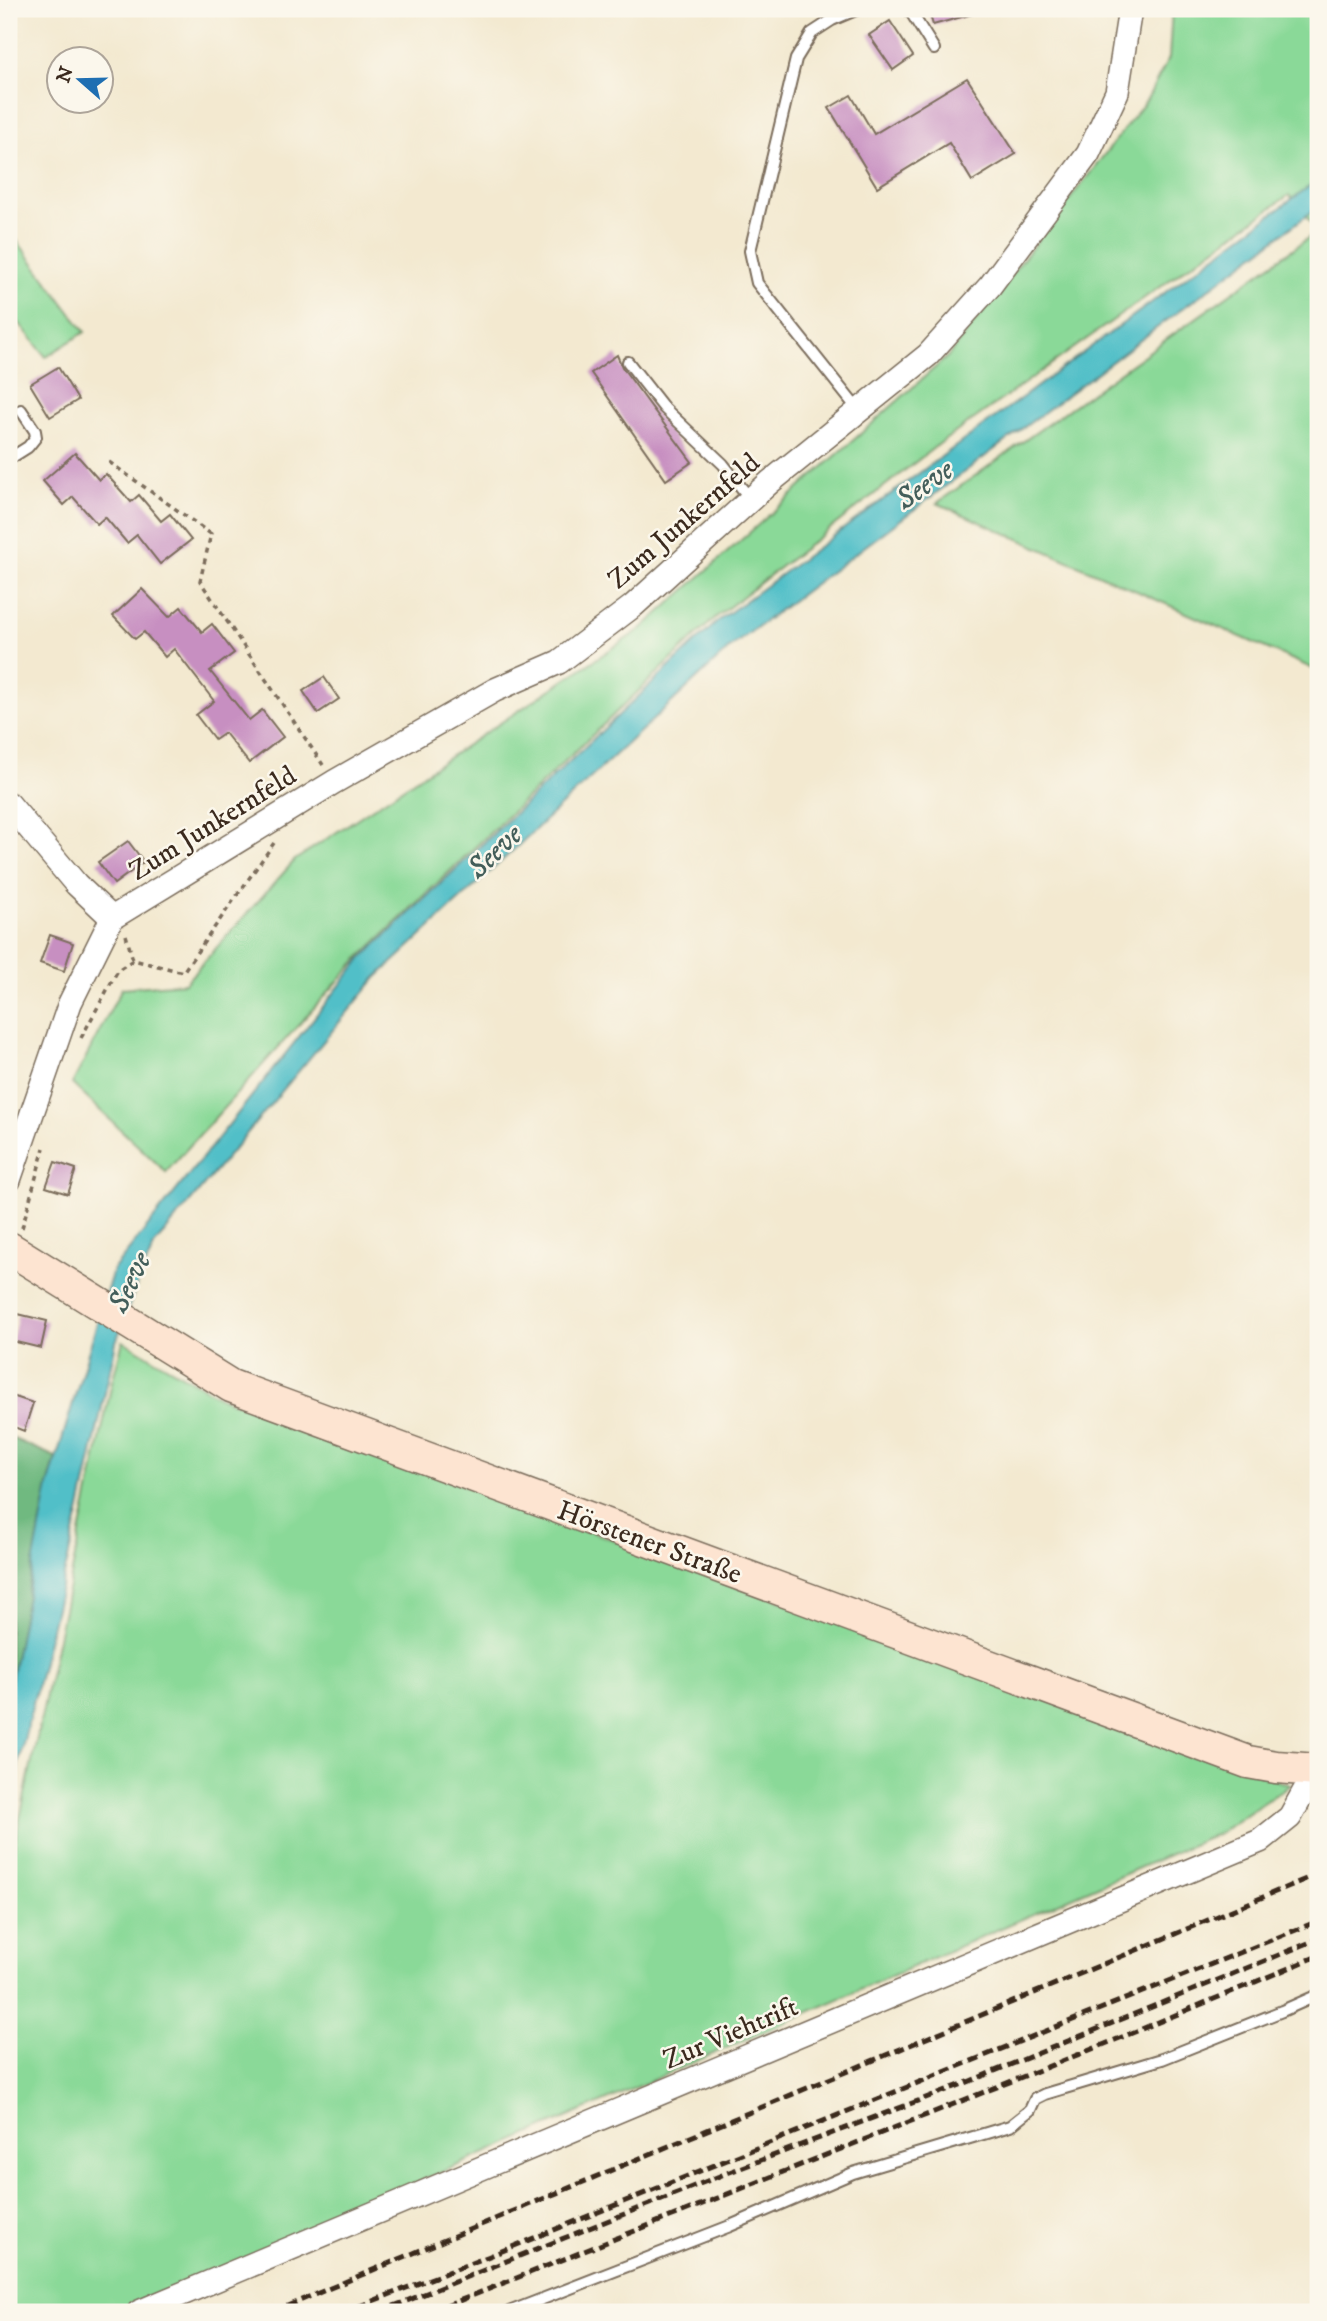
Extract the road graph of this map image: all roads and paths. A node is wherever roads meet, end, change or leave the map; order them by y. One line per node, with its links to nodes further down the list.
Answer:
1 (858, 9): 7 (lane)
2 (909, 9): 4 (lane)
3 (1130, 9): 7 (street, Zum Junkernfeld)
4 (934, 49)
5 (628, 362): 10 (lane)
6 (21, 410): 8 (lane)
7 (859, 411): 10 (street, Zum Junkernfeld)
8 (9, 459)
9 (109, 462): 11 (path)
10 (751, 500): 11 (street, Zum Junkernfeld)
11 (334, 782): 14 (street, Zum Junkernfeld)
12 (9, 804): 14 (street)
13 (274, 843): 15 (path)
14 (112, 918): 17 (street)
15 (80, 1040)
16 (45, 1142): 18 (path)
17 (9, 1180)
18 (14, 1242): 19 (street, Hörstener Straße)
19 (1317, 1770): 21 (street, Zur Viehtrift)
20 (1318, 1995): 22 (lane)
21 (139, 2312)
22 (509, 2312)

